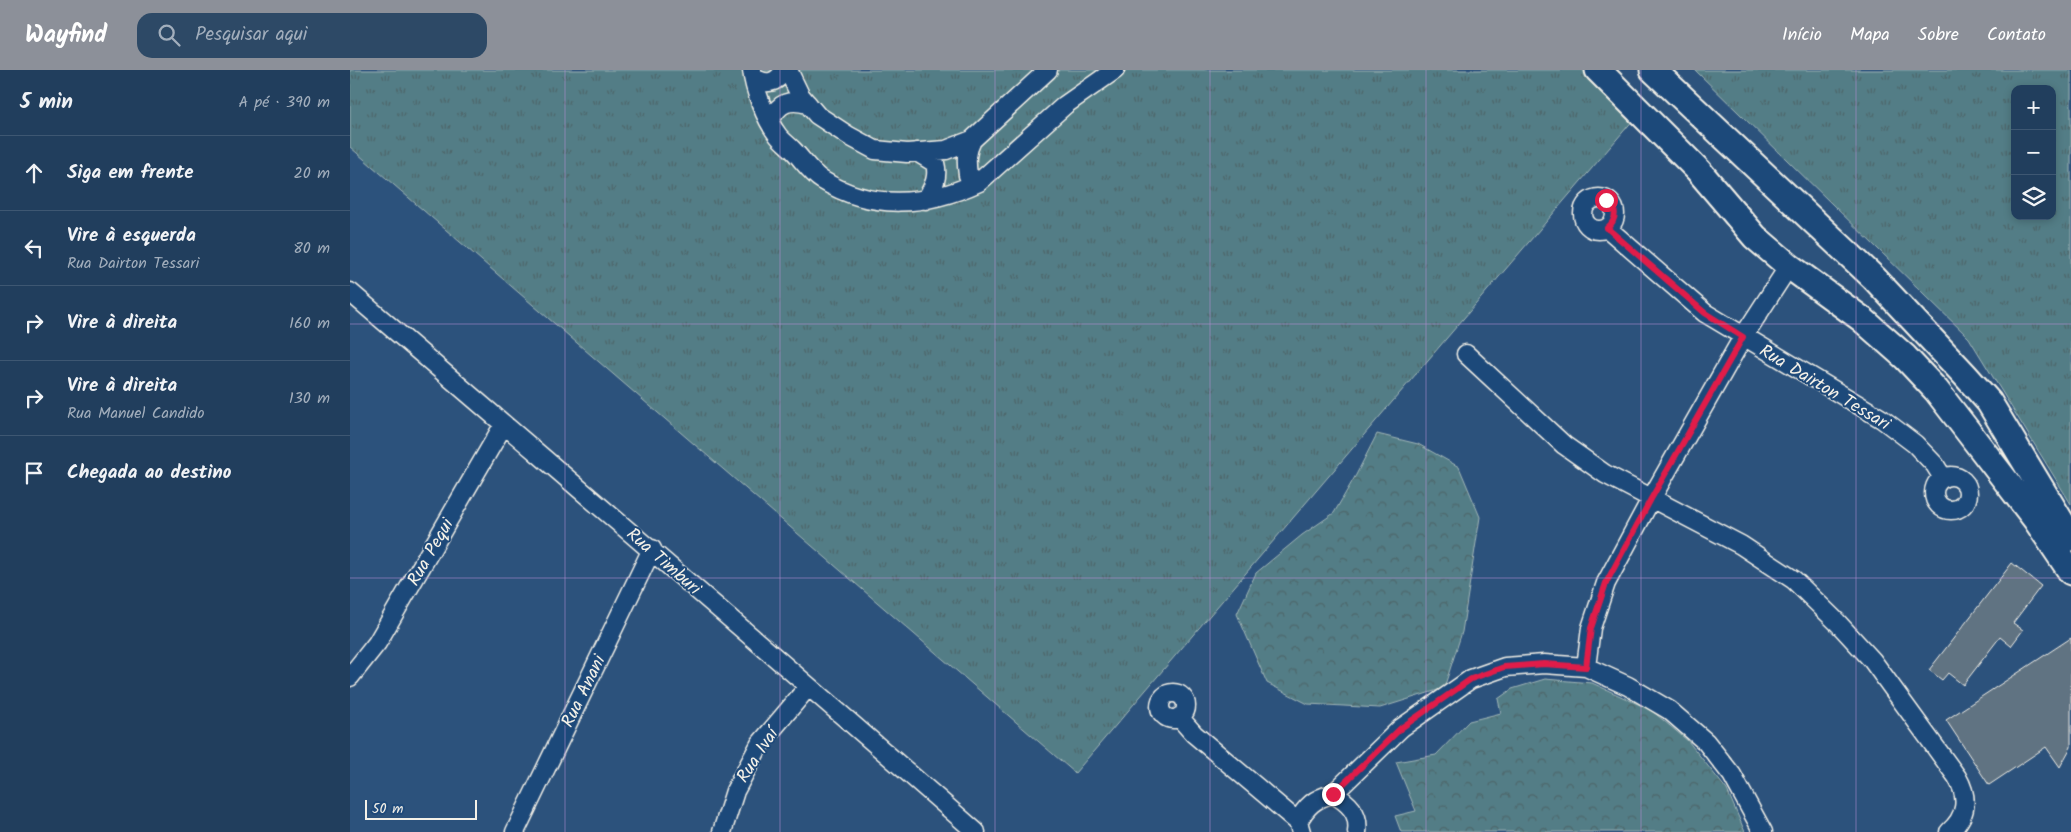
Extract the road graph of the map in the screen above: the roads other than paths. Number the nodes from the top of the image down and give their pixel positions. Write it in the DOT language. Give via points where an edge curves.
graph roads {
  1 [pos="786,70"];
  2 [pos="1048,70"];
  3 [pos="1115,70"];
  4 [pos="1598,70"];
  5 [pos="1653,70"];
  6 [pos="752,73"];
  7 [pos="808,104"];
  8 [pos="770,120"];
  9 [pos="972,140"];
  10 [pos="917,152"];
  11 [pos="979,182"];
  12 [pos="926,200"];
  13 [pos="1607,228"];
  14 [pos="1789,266"];
  15 [pos="351,294"];
  16 [pos="1743,337"];
  17 [pos="1466,354"];
  18 [pos="1905,357"];
  19 [pos="1989,402"];
  20 [pos="504,424"];
  21 [pos="1943,478"];
  22 [pos="1651,499"];
  23 [pos="2071,538"];
  24 [pos="652,549"];
  25 [pos="2071,572"];
  26 [pos="1586,667"];
  27 [pos="350,677"];
  28 [pos="808,688"];
  29 [pos="1180,717"];
  30 [pos="1333,794"];
  31 [pos="1300,827"];
  32 [pos="971,830"];
  33 [pos="515,832"];
  34 [pos="722,832"];
  35 [pos="1357,832"];
  36 [pos="1763,832"];
  37 [pos="1949,832"];
  1 -- 6 [label="street" via="770,83 760,83"];
  1 -- 7 [label="street"];
  2 -- 9 [label="street"];
  3 -- 11 [label="street" via="1065,105"];
  4 -- 14 [label="main road" via="1698,170 1755,236"];
  5 -- 19 [label="main road" via="1874,278"];
  6 -- 8 [label="street" via="760,102"];
  7 -- 8 [label="street" via="789,102 780,106"];
  7 -- 10 [label="street" via="817,115 875,150"];
  8 -- 12 [label="street" via="776,133 821,179 858,197 892,202"];
  9 -- 10 [label="street" via="946,150"];
  9 -- 11 [label="street" via="966,162 968,174"];
  10 -- 12 [label="street" via="935,163 937,172 936,182"];
  11 -- 12 [label="street"];
  13 -- 16 [label="street, Rua Dairton Tessari" via="1705,313"];
  14 -- 16 [label="street"];
  14 -- 18 [label="main road" via="1863,320"];
  15 -- 20 [label="street, Rua Timburi"];
  16 -- 21 [label="street, Rua Dairton Tessari" via="1882,419 1915,444"];
  16 -- 22 [label="street"];
  17 -- 22 [label="street" via="1564,444 1605,474"];
  18 -- 19 [label="main road" via="1925,369 1966,404 1975,406"];
  18 -- 25 [label="main road" via="1970,434"];
  19 -- 23 [label="main road"];
  20 -- 24 [label="street, Rua Timburi"];
  20 -- 27 [label="street, Rua Pequi" via="377,642"];
  22 -- 26 [label="street" via="1606,583 1591,628"];
  22 -- 37 [label="street" via="1742,544 1794,580 1838,622 1872,660 1964,789 1964,811"];
  24 -- 28 [label="street, Rua Timburi"];
  24 -- 33 [label="street, Rua Anani"];
  26 -- 30 [label="street" via="1544,664 1504,667 1471,679 1401,728"];
  26 -- 36 [label="street" via="1628,686 1668,710 1706,742 1732,774"];
  28 -- 32 [label="street, Rua Timburi"];
  28 -- 34 [label="street, Rua Ivaí" via="760,744 735,791"];
  29 -- 31 [label="street" via="1194,734"];
  30 -- 31 [label="street" via="1311,803 1303,812"];
  30 -- 35 [label="street" via="1345,800 1354,812"];
}
